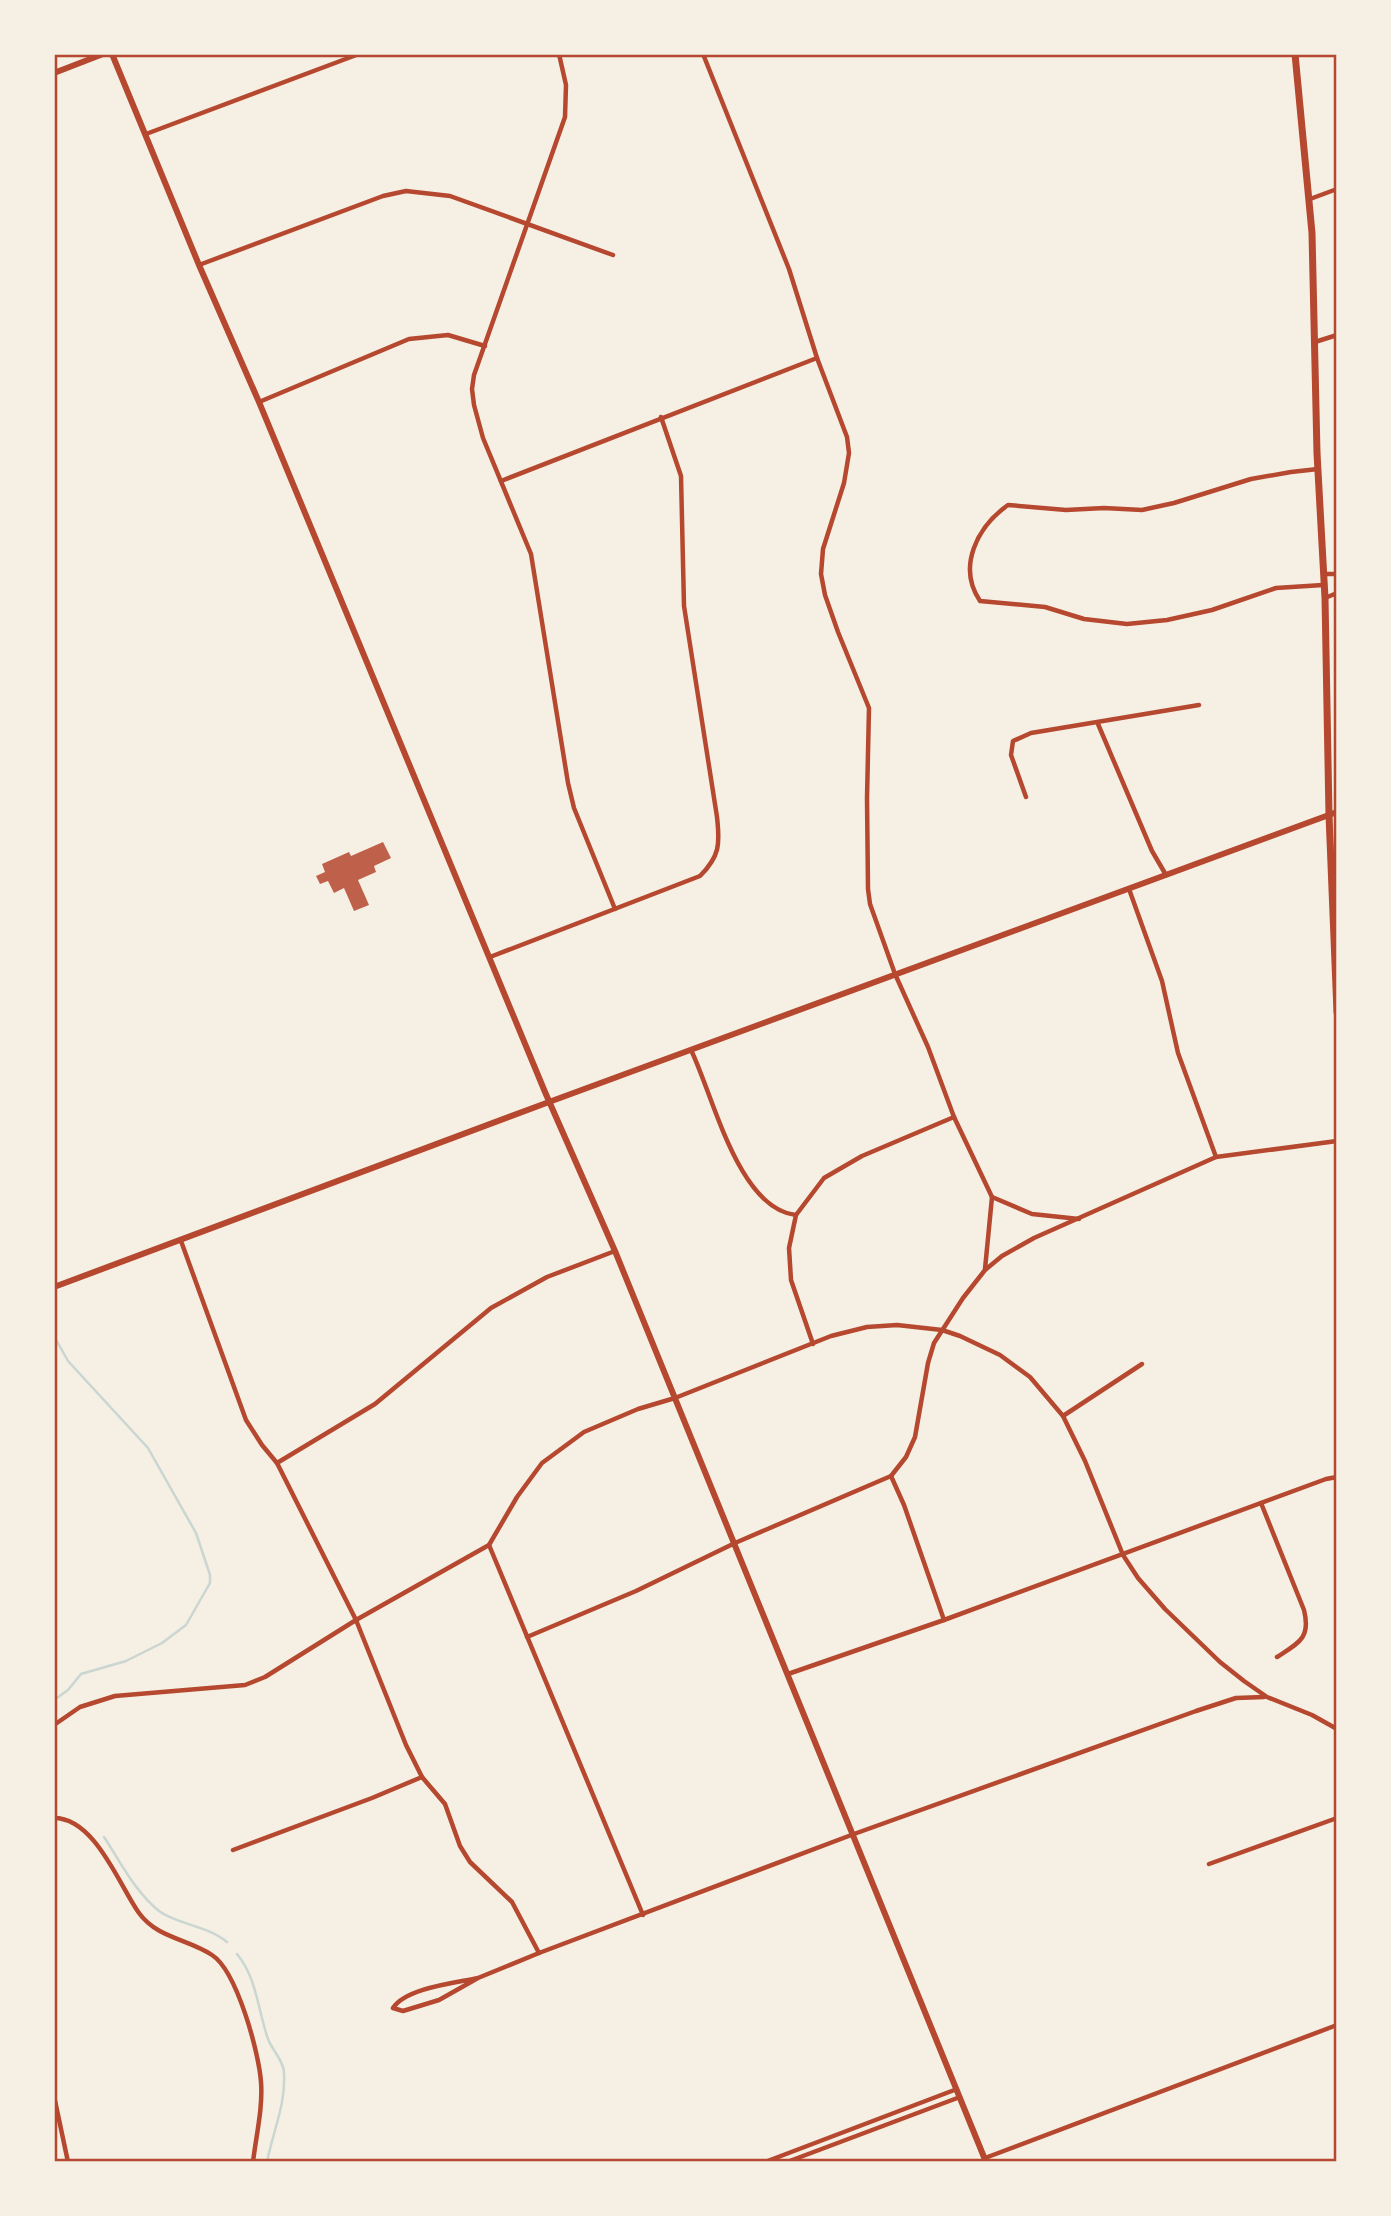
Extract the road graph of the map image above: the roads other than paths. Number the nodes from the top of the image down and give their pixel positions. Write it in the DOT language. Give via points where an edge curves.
graph roads {
  1 [pos="103,54"];
  2 [pos="112,54"];
  3 [pos="359,54"];
  4 [pos="559,54"];
  5 [pos="703,54"];
  6 [pos="1295,54"];
  7 [pos="54,73"];
  8 [pos="146,134"];
  9 [pos="1337,189"];
  10 [pos="1310,199"];
  11 [pos="528,224"];
  12 [pos="613,255"];
  13 [pos="199,265"];
  14 [pos="1337,335"];
  15 [pos="1315,342"];
  16 [pos="485,346"];
  17 [pos="817,358"];
  18 [pos="259,402"];
  19 [pos="660,418"];
  20 [pos="1318,469"];
  21 [pos="501,481"];
  22 [pos="1323,574"];
  23 [pos="1337,574"];
  24 [pos="1323,586"];
  25 [pos="1337,593"];
  26 [pos="1325,598"];
  27 [pos="1199,705"];
  28 [pos="1098,724"];
  29 [pos="1026,797"];
  30 [pos="1333,813"];
  31 [pos="1166,875"];
  32 [pos="1128,888"];
  33 [pos="615,909"];
  34 [pos="490,957"];
  35 [pos="895,974"];
  36 [pos="1337,1012"];
  37 [pos="691,1050"];
  38 [pos="549,1102"];
  39 [pos="954,1117"];
  40 [pos="1337,1140"];
  41 [pos="1216,1157"];
  42 [pos="992,1197"];
  43 [pos="796,1215"];
  44 [pos="1079,1219"];
  45 [pos="181,1241"];
  46 [pos="615,1251"];
  47 [pos="985,1270"];
  48 [pos="54,1287"];
  49 [pos="942,1330"];
  50 [pos="813,1344"];
  51 [pos="1142,1364"];
  52 [pos="675,1398"];
  53 [pos="1063,1416"];
  54 [pos="277,1463"];
  55 [pos="891,1476"];
  56 [pos="1337,1477"];
  57 [pos="1261,1503"];
  58 [pos="735,1543"];
  59 [pos="489,1545"];
  60 [pos="1123,1555"];
  61 [pos="356,1620"];
  62 [pos="944,1620"];
  63 [pos="527,1637"];
  64 [pos="1277,1657"];
  65 [pos="788,1674"];
  66 [pos="1267,1697"];
  67 [pos="54,1725"];
  68 [pos="1337,1729"];
  69 [pos="422,1777"];
  70 [pos="54,1818"];
  71 [pos="1337,1818"];
  72 [pos="854,1834"];
  73 [pos="233,1850"];
  74 [pos="1209,1864"];
  75 [pos="643,1915"];
  76 [pos="539,1953"];
  77 [pos="478,1978"];
  78 [pos="1337,2025"];
  79 [pos="960,2093"];
  80 [pos="54,2096"];
  81 [pos="986,2160"];
  82 [pos="68,2162"];
  83 [pos="253,2162"];
  84 [pos="765,2162"];
  85 [pos="787,2162"];
  1 -- 7 [label="main road"];
  2 -- 8 [label="main road"];
  3 -- 8 [label="street"];
  4 -- 11 [label="street" via="566,85 565,117"];
  5 -- 17 [label="street" via="789,269"];
  6 -- 10 [label="main road"];
  8 -- 13 [label="main road"];
  9 -- 10 [label="street"];
  10 -- 15 [label="main road"];
  11 -- 12 [label="street"];
  11 -- 13 [label="street" via="450,196 406,191"];
  11 -- 16 [label="street"];
  13 -- 18 [label="main road"];
  14 -- 15 [label="street"];
  15 -- 20 [label="main road"];
  16 -- 18 [label="street" via="448,335 409,339"];
  16 -- 21 [label="street" via="472,389 483,438"];
  17 -- 19 [label="street"];
  17 -- 35 [label="street" via="849,453 822,549 821,574 838,632 869,708 868,889"];
  18 -- 34 [label="main road"];
  19 -- 21 [label="street"];
  19 -- 33 [label="street" via="681,476 684,606 717,817 718,852 700,876"];
  20 -- 22 [label="main road"];
  20 -- 24 [label="street" via="1251,479 1142,510 1008,505 979,537 968,564 972,589 980,601 1045,607 1084,619 1127,624 1212,610 1276,589"];
  21 -- 33 [label="street" via="531,554 574,808"];
  22 -- 23 [label="street"];
  22 -- 24 [label="main road"];
  24 -- 26 [label="main road"];
  25 -- 26 [label="street"];
  26 -- 30 [label="main road"];
  27 -- 28 [label="street"];
  28 -- 29 [label="street" via="1031,733 1013,741 1011,755"];
  28 -- 31 [label="street"];
  30 -- 31 [label="main road"];
  30 -- 36 [label="main road"];
  31 -- 32 [label="main road"];
  32 -- 35 [label="main road"];
  32 -- 41 [label="street" via="1162,981 1178,1053"];
  33 -- 34 [label="street"];
  34 -- 38 [label="main road"];
  35 -- 37 [label="main road"];
  35 -- 39 [label="street"];
  37 -- 38 [label="main road"];
  37 -- 43 [label="street" via="743,1173 780,1212"];
  38 -- 45 [label="main road"];
  38 -- 46 [label="main road"];
  39 -- 42 [label="street"];
  39 -- 43 [label="street" via="862,1156 824,1178"];
  40 -- 41 [label="street"];
  41 -- 44 [label="street"];
  42 -- 44 [label="street" via="1032,1214"];
  42 -- 47 [label="street"];
  43 -- 50 [label="street" via="789,1248 790,1280"];
  44 -- 47 [label="street" via="1002,1255"];
  45 -- 48 [label="main road"];
  45 -- 54 [label="street" via="246,1420"];
  46 -- 52 [label="main road"];
  46 -- 54 [label="street" via="547,1277 491,1308 375,1404"];
  47 -- 49 [label="street"];
  49 -- 50 [label="street" via="905,1325 867,1327"];
  49 -- 53 [label="street" via="983,1345 1014,1364 1036,1382"];
  49 -- 55 [label="street" via="928,1363 915,1437"];
  50 -- 52 [label="street"];
  51 -- 53 [label="street"];
  52 -- 58 [label="main road"];
  52 -- 59 [label="street" via="584,1432 560,1448 542,1463 517,1497"];
  53 -- 60 [label="street"];
  54 -- 61 [label="street"];
  55 -- 58 [label="street"];
  55 -- 62 [label="street"];
  56 -- 57 [label="street"];
  57 -- 60 [label="street"];
  57 -- 64 [label="street" via="1307,1624 1300,1641"];
  58 -- 63 [label="street"];
  58 -- 65 [label="main road"];
  59 -- 61 [label="street"];
  59 -- 63 [label="street"];
  60 -- 62 [label="street"];
  60 -- 66 [label="street" via="1165,1609 1220,1662"];
  61 -- 67 [label="street" via="245,1685 114,1696 80,1707"];
  61 -- 69 [label="street"];
  62 -- 65 [label="street"];
  63 -- 75 [label="street"];
  65 -- 72 [label="main road"];
  66 -- 68 [label="street"];
  66 -- 72 [label="street" via="1227,1700"];
  69 -- 73 [label="street"];
  69 -- 76 [label="street" via="445,1804 470,1862 512,1902"];
  70 -- 83 [label="street" via="83,1828 151,1927 215,1956 230,1979 256,2047 261,2083"];
  71 -- 74 [label="street"];
  72 -- 75 [label="street"];
  72 -- 79 [label="main road"];
  75 -- 76 [label="street"];
  76 -- 77 [label="street"];
  77 -- 77 [label="street" via="439,2000 403,2011 393,2008 411,1995"];
  78 -- 81 [label="street"];
  79 -- 81 [label="main road"];
  79 -- 84 [label="street"];
  79 -- 85 [label="street"];
  80 -- 82 [label="street"];
}
